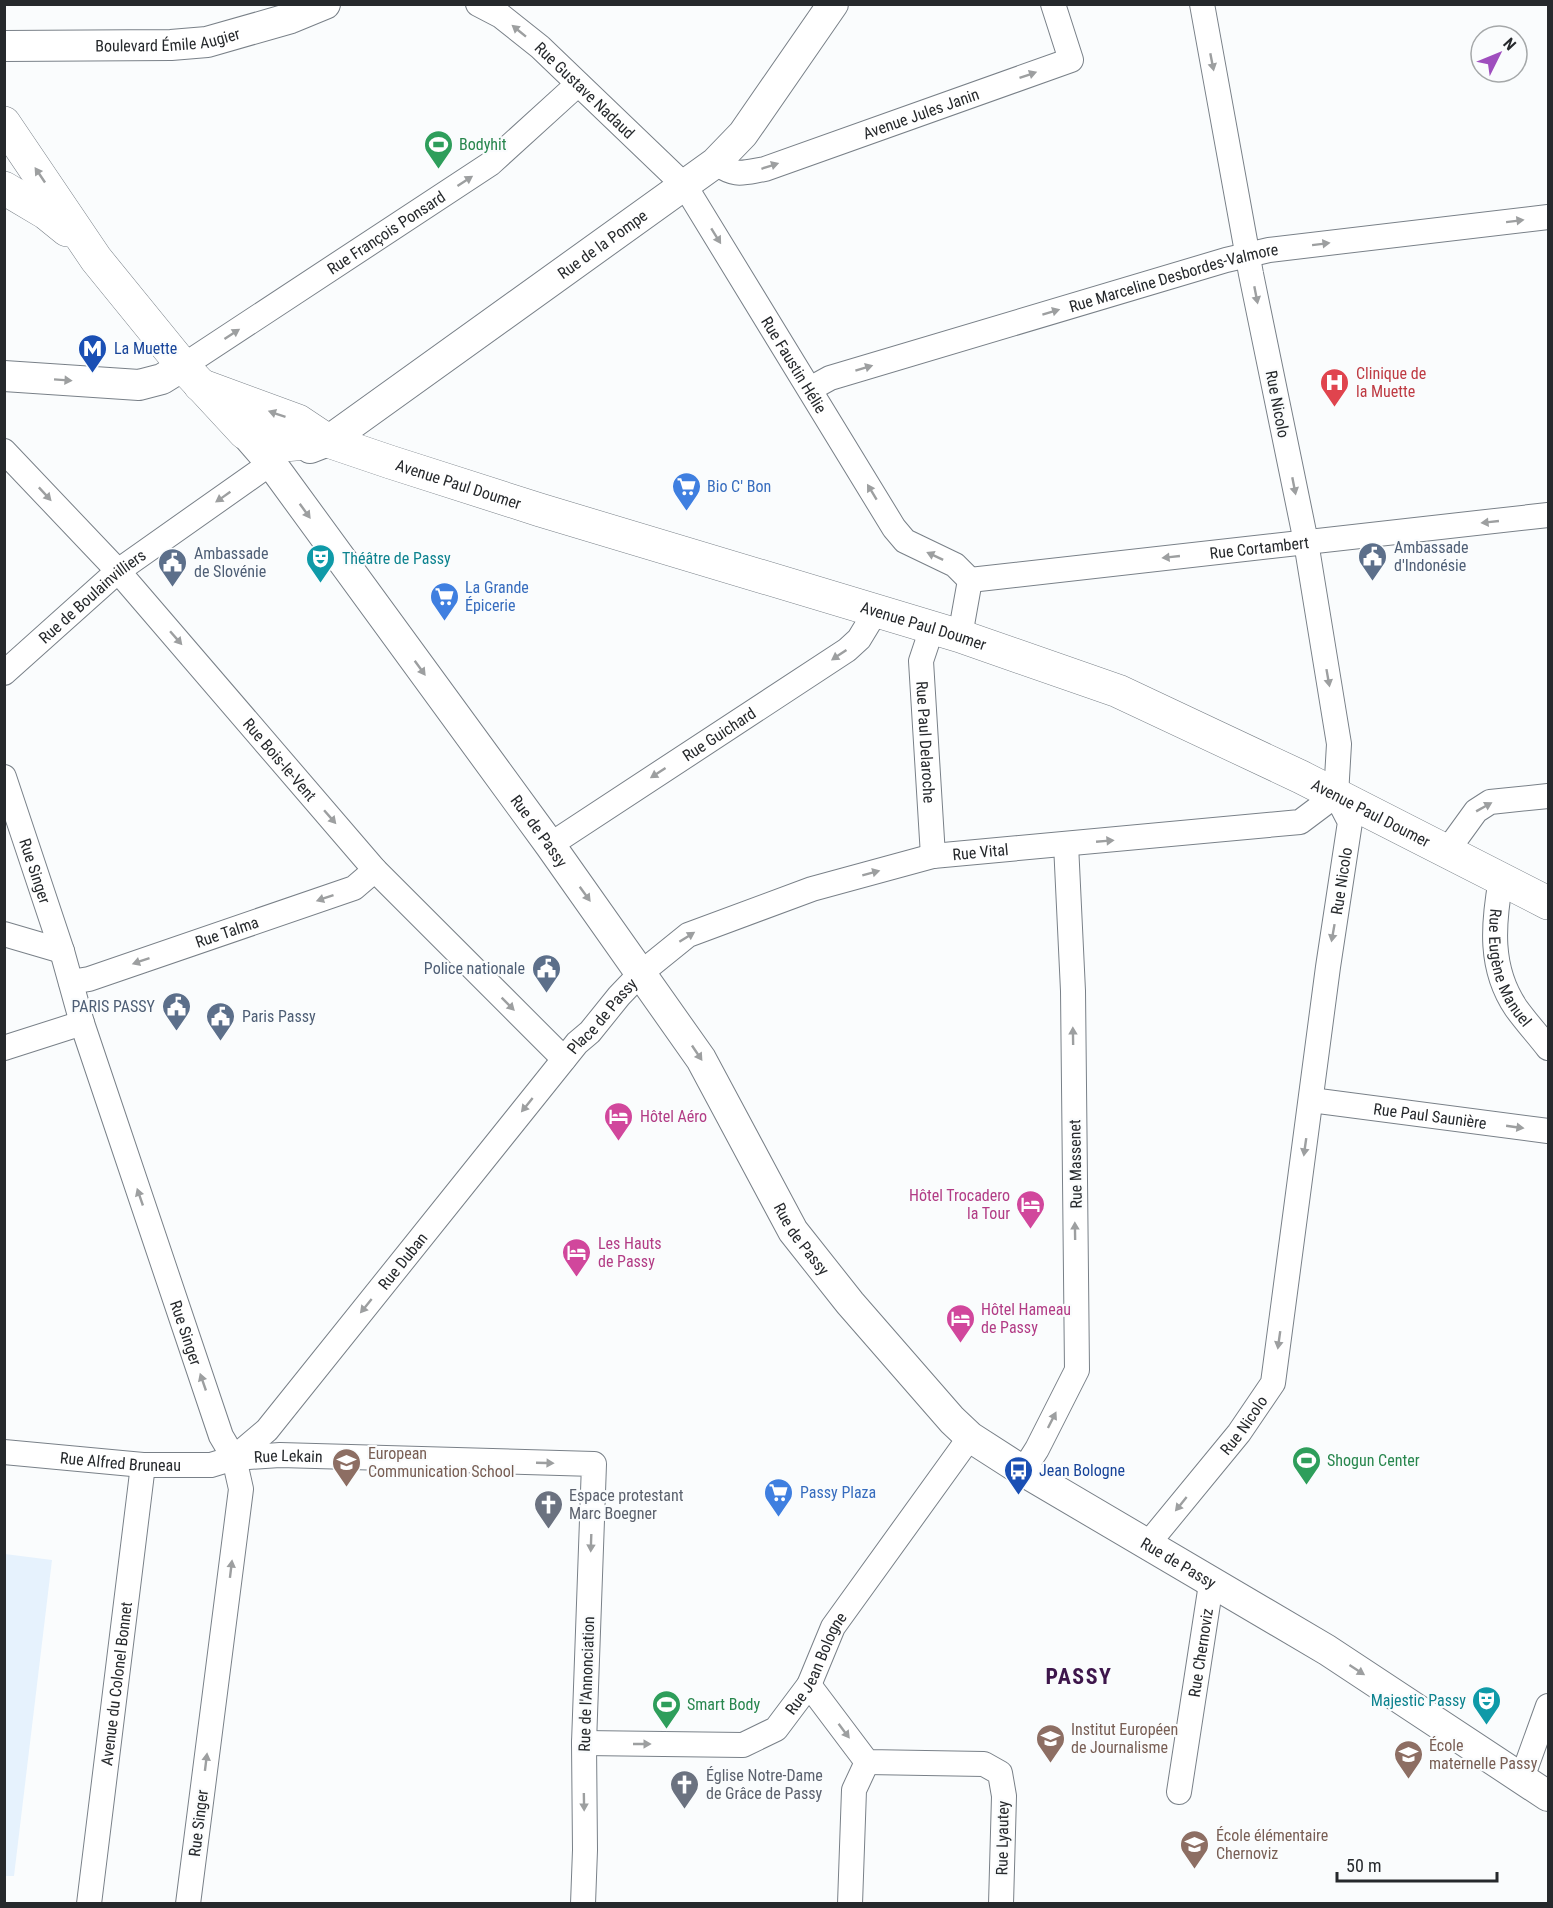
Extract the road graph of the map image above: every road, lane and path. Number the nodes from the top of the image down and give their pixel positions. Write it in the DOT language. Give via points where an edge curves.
graph roads {
  1 [pos="325,4"];
  2 [pos="478,4"];
  3 [pos="833,4"];
  4 [pos="1053,4"];
  5 [pos="1202,4"];
  6 [pos="4,46"];
  7 [pos="578,84"];
  8 [pos="4,123"];
  9 [pos="716,163"];
  10 [pos="684,186"];
  11 [pos="4,188"];
  12 [pos="1548,217"];
  13 [pos="1248,254"];
  14 [pos="96,259"];
  15 [pos="4,376"];
  16 [pos="191,376"];
  17 [pos="810,389"];
  18 [pos="245,433"];
  19 [pos="328,441"];
  20 [pos="4,451"];
  21 [pos="271,463"];
  22 [pos="1548,515"];
  23 [pos="1306,542"];
  24 [pos="118,571"];
  25 [pos="970,580"];
  26 [pos="876,611"];
  27 [pos="946,632"];
  28 [pos="4,673"];
  29 [pos="4,777"];
  30 [pos="1336,795"];
  31 [pos="1548,796"];
  32 [pos="1066,844"];
  33 [pos="550,845"];
  34 [pos="1447,851"];
  35 [pos="933,856"];
  36 [pos="375,870"];
  37 [pos="1501,879"];
  38 [pos="1548,903"];
  39 [pos="4,934"];
  40 [pos="62,951"];
  41 [pos="641,973"];
  42 [pos="71,982"];
  43 [pos="82,1023"];
  44 [pos="4,1048"];
  45 [pos="1548,1048"];
  46 [pos="564,1059"];
  47 [pos="1311,1100"];
  48 [pos="1548,1131"];
  49 [pos="970,1437"];
  50 [pos="4,1452"];
  51 [pos="234,1458"];
  52 [pos="594,1464"];
  53 [pos="144,1465"];
  54 [pos="1023,1471"];
  55 [pos="1147,1545"];
  56 [pos="1211,1584"];
  57 [pos="809,1684"];
  58 [pos="1548,1706"];
  59 [pos="584,1743"];
  60 [pos="867,1762"];
  61 [pos="1522,1778"];
  62 [pos="1179,1792"];
  63 [pos="1548,1796"];
  64 [pos="89,1904"];
  65 [pos="188,1904"];
  66 [pos="583,1904"];
  67 [pos="850,1904"];
  68 [pos="1001,1904"];
  1 -- 6 [label="street, Boulevard Émile Augier" via="207,42"];
  7 -- 2 [label="street, Rue Gustave Nadaud, one-way" via="540,47"];
  3 -- 9 [label="street, Rue de la Pompe" via="743,134"];
  9 -- 4 [label="street, Avenue Jules Janin, one-way" via="737,174 765,169 1071,60"];
  5 -- 13 [label="street, Rue Nicolo, one-way"];
  7 -- 10 [label="street, Rue Gustave Nadaud"];
  16 -- 7 [label="street, Rue François Ponsard, one-way" via="490,164"];
  14 -- 8 [label="main road, one-way"];
  9 -- 10 [label="street, Rue de la Pompe"];
  10 -- 17 [label="street, Rue Faustin Hélie, one-way"];
  10 -- 19 [label="street, Rue de la Pompe"];
  11 -- 14 [label="main road" via="46,213"];
  13 -- 12 [label="street, Rue Marceline Desbordes-Valmore, one-way"];
  17 -- 13 [label="street, Rue Marceline Desbordes-Valmore, one-way" via="830,378"];
  13 -- 23 [label="street, Rue Nicolo, one-way"];
  14 -- 16 [label="main road"];
  15 -- 16 [label="street, one-way" via="139,385"];
  16 -- 18 [label="main road"];
  19 -- 16 [label="main road, one-way" via="298,421"];
  25 -- 17 [label="street, Rue Faustin Hélie, one-way" via="955,565 905,541 894,528"];
  18 -- 19 [label="main road" via="284,445"];
  18 -- 21 [label="street, Rue de Passy"];
  19 -- 21 [label="street"];
  19 -- 26 [label="main road, Avenue Paul Doumer" via="540,510"];
  20 -- 24 [label="street, Rue Bois-le-Vent, one-way"];
  21 -- 24 [label="street, Rue de Boulainvilliers, one-way"];
  21 -- 33 [label="street, Rue de Passy, one-way"];
  22 -- 23 [label="street, Rue Cortambert, one-way"];
  23 -- 25 [label="street, Rue Cortambert, one-way"];
  23 -- 30 [label="street, Rue Nicolo, one-way" via="1340,744"];
  24 -- 28 [label="street, Rue de Boulainvilliers"];
  24 -- 36 [label="street, Rue Bois-le-Vent, one-way"];
  25 -- 27 [label="street, Rue Paul Delaroche"];
  26 -- 27 [label="main road, Avenue Paul Doumer"];
  26 -- 33 [label="street, Rue Guichard, one-way" via="847,650"];
  27 -- 30 [label="main road, Avenue Paul Doumer" via="1118,691"];
  27 -- 35 [label="street, Rue Paul Delaroche" via="921,661"];
  29 -- 40 [label="street, Rue Singer"];
  32 -- 30 [label="street, Rue Vital, one-way" via="1300,822"];
  30 -- 34 [label="main road, Avenue Paul Doumer"];
  30 -- 47 [label="street, Rue Nicolo, one-way" via="1350,822"];
  34 -- 31 [label="street, one-way" via="1476,812 1490,802"];
  32 -- 35 [label="street, Rue Vital"];
  54 -- 32 [label="street, Rue Massenet, one-way" via="1077,1370 1073,991"];
  33 -- 41 [label="street, Rue de Passy, one-way"];
  34 -- 37 [label="main road, Avenue Paul Doumer"];
  41 -- 35 [label="street, Rue Vital, one-way" via="688,935 812,889"];
  36 -- 42 [label="street, Rue Talma, one-way" via="354,888"];
  36 -- 46 [label="street, Rue Bois-le-Vent, one-way"];
  37 -- 38 [label="main road, Avenue Paul Doumer"];
  37 -- 45 [label="street, Rue Eugène Manuel" via="1495,954 1516,1008"];
  39 -- 40 [label="street"];
  40 -- 42 [label="street, Rue Singer"];
  41 -- 46 [label="street, Place de Passy"];
  41 -- 49 [label="street, Rue de Passy, one-way" via="701,1059 793,1231 850,1304"];
  42 -- 43 [label="street, Rue Singer"];
  43 -- 44 [label="street"];
  51 -- 43 [label="street, Rue Singer, one-way" via="221,1436"];
  46 -- 51 [label="street, Rue Duban, one-way" via="267,1430"];
  47 -- 48 [label="street, Rue Paul Saunière, one-way"];
  47 -- 55 [label="street, Rue Nicolo, one-way" via="1273,1383 1239,1433"];
  49 -- 54 [label="street, Rue de Passy"];
  49 -- 57 [label="street, Rue Jean Bologne" via="833,1627"];
  50 -- 53 [label="street, Rue Alfred Bruneau"];
  51 -- 52 [label="street, Rue Lekain, one-way" via="280,1455"];
  51 -- 53 [label="street, Rue Alfred Bruneau" via="211,1465"];
  65 -- 51 [label="street, Rue Singer, one-way" via="241,1490"];
  52 -- 59 [label="street, Rue de l'Annonciation, one-way"];
  53 -- 64 [label="street, Avenue du Colonel Bonnet"];
  54 -- 55 [label="street, Rue de Passy"];
  55 -- 56 [label="street, Rue de Passy"];
  56 -- 61 [label="street, Rue de Passy, one-way" via="1327,1650"];
  56 -- 62 [label="street, Rue Chernoviz"];
  59 -- 57 [label="street, Rue Jean Bologne, one-way" via="743,1745 776,1729"];
  57 -- 60 [label="street, one-way"];
  58 -- 61 [label="street"];
  59 -- 66 [label="street, Rue de l'Annonciation, one-way"];
  60 -- 67 [label="street" via="854,1790"];
  60 -- 68 [label="street, Rue Lyautey" via="984,1764 1000,1773 1004,1796"];
  61 -- 63 [label="street, Rue de Passy"];
}
